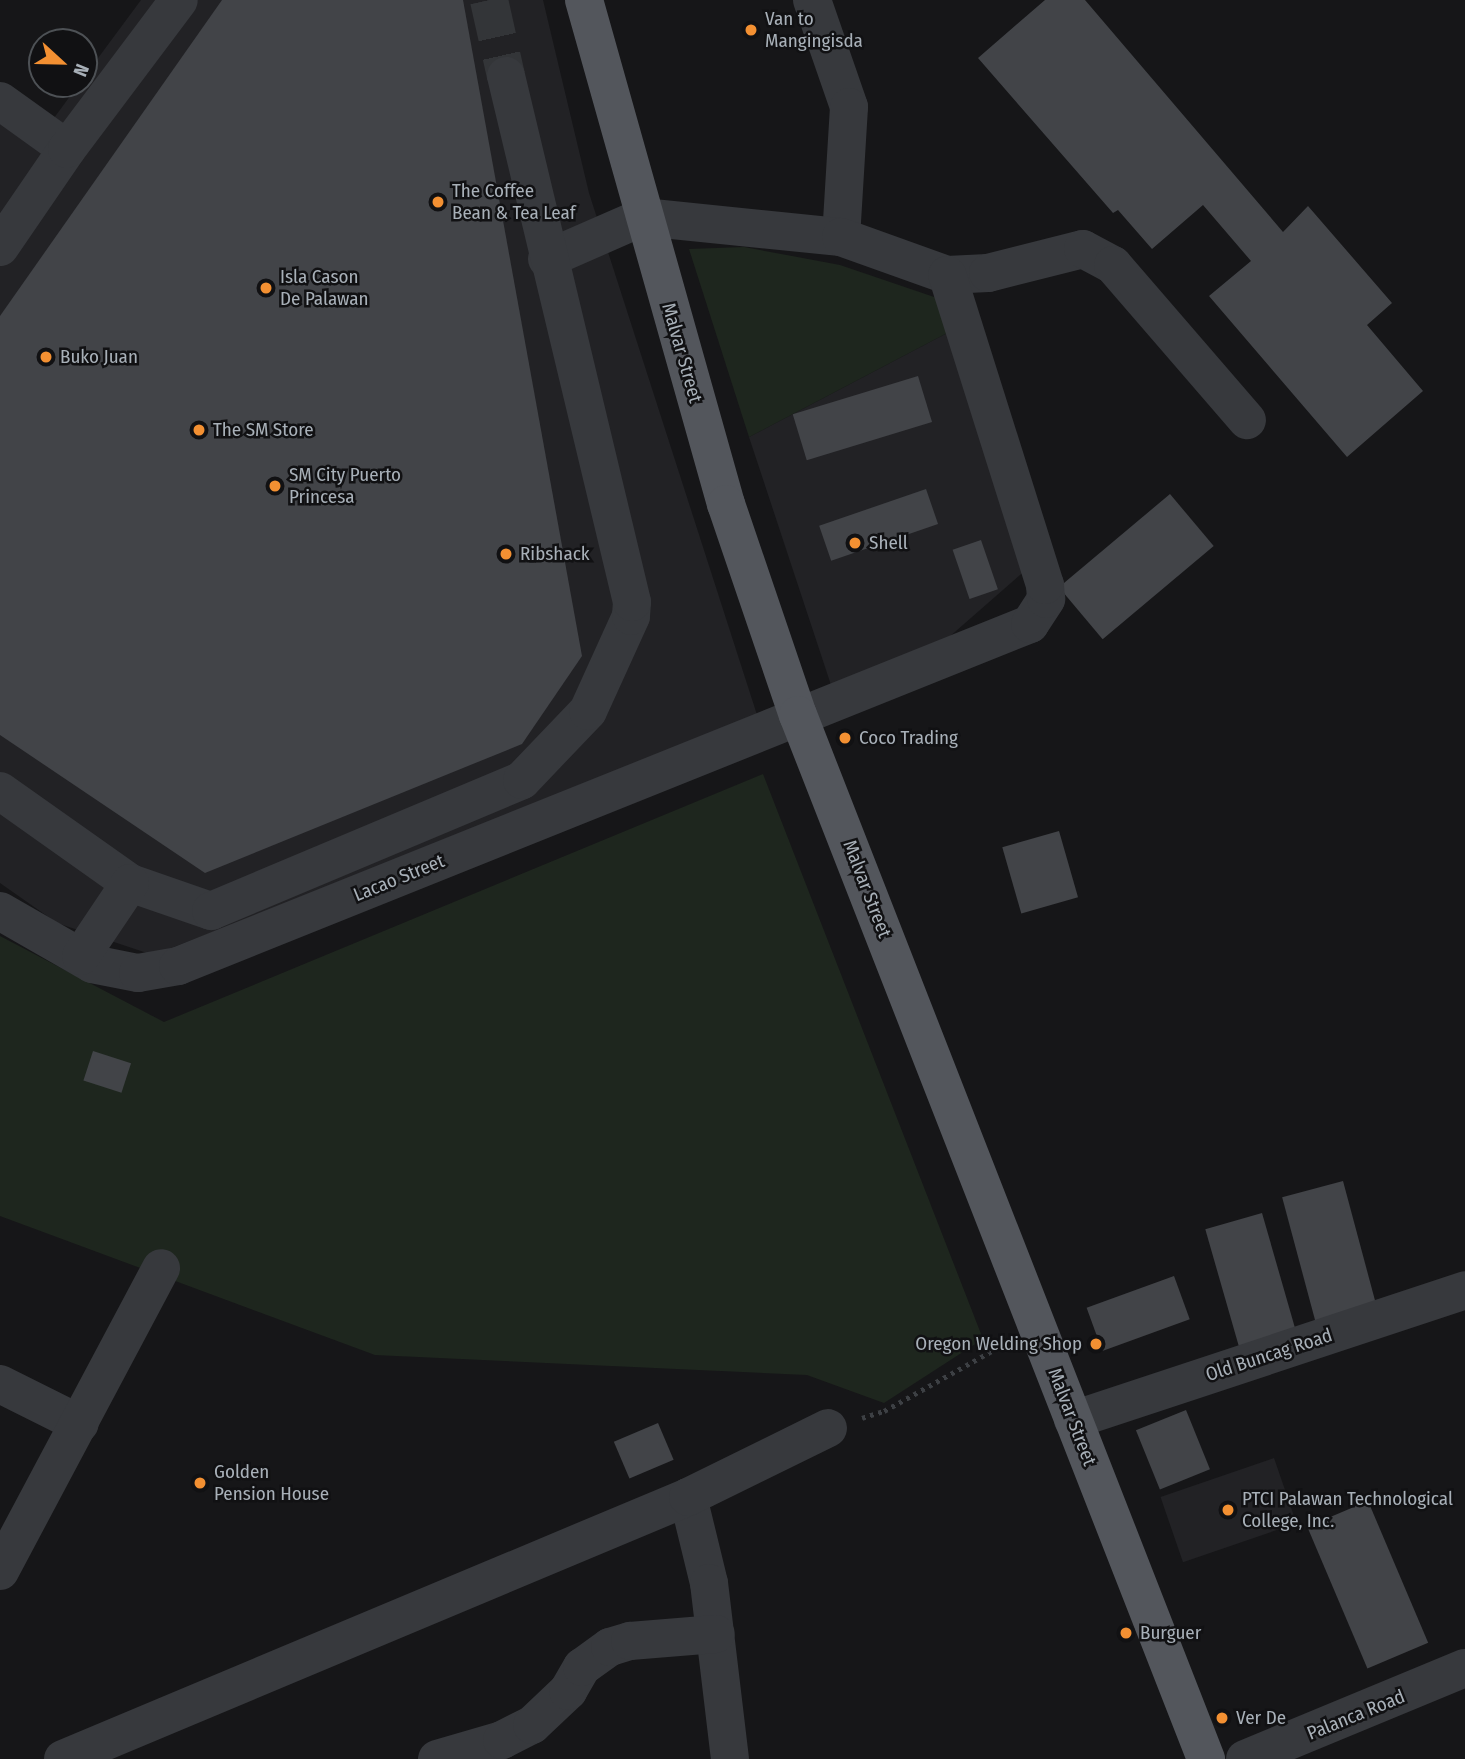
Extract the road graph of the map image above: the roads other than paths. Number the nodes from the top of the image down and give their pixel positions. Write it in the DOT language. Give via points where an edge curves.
graph roads {
  1 [pos="179,0"];
  2 [pos="584,0"];
  3 [pos="812,0"];
  4 [pos="506,76"];
  5 [pos="0,101"];
  6 [pos="67,149"];
  7 [pos="643,217"];
  8 [pos="841,237"];
  9 [pos="0,247"];
  10 [pos="547,258"];
  11 [pos="947,275"];
  12 [pos="1247,420"];
  13 [pos="798,715"];
  14 [pos="0,792"];
  15 [pos="130,883"];
  16 [pos="0,912"];
  17 [pos="81,956"];
  18 [pos="161,1268"];
  19 [pos="1465,1290"];
  20 [pos="0,1384"];
  21 [pos="1073,1420"];
  22 [pos="80,1424"];
  23 [pos="828,1428"];
  24 [pos="688,1497"];
  25 [pos="0,1571"];
  26 [pos="716,1634"];
  27 [pos="1465,1668"];
  28 [pos="63,1759"];
  29 [pos="437,1759"];
  30 [pos="730,1759"];
  31 [pos="1206,1759"];
  32 [pos="1245,1759"];
  1 -- 6 [label="street"];
  2 -- 7 [label="main road, Malvar Street"];
  3 -- 8 [label="street" via="849,107"];
  4 -- 10 [label="street"];
  5 -- 6 [label="street"];
  6 -- 9 [label="street"];
  7 -- 8 [label="street"];
  7 -- 10 [label="street"];
  7 -- 13 [label="main road, Malvar Street" via="726,504"];
  8 -- 11 [label="street"];
  10 -- 15 [label="street" via="632,602 631,616 587,711 523,780 211,911"];
  11 -- 12 [label="street" via="988,273 1064,252 1083,250 1100,255"];
  11 -- 13 [label="street, Lacao Street" via="1046,599 1031,624"];
  13 -- 17 [label="street, Lacao Street" via="211,955 138,973 92,964"];
  13 -- 21 [label="main road, Malvar Street"];
  14 -- 15 [label="street"];
  15 -- 17 [label="street"];
  16 -- 17 [label="street, Lacao Street"];
  18 -- 22 [label="street"];
  19 -- 21 [label="street, Old Buncag Road"];
  20 -- 22 [label="street"];
  21 -- 31 [label="main road, Malvar Street"];
  22 -- 25 [label="street"];
  23 -- 24 [label="street"];
  24 -- 26 [label="street"];
  24 -- 28 [label="street"];
  26 -- 29 [label="street" via="630,1641 610,1647 582,1667 568,1691 532,1725 502,1740"];
  26 -- 30 [label="street"];
  27 -- 32 [label="street, Palanca Road"];
}
